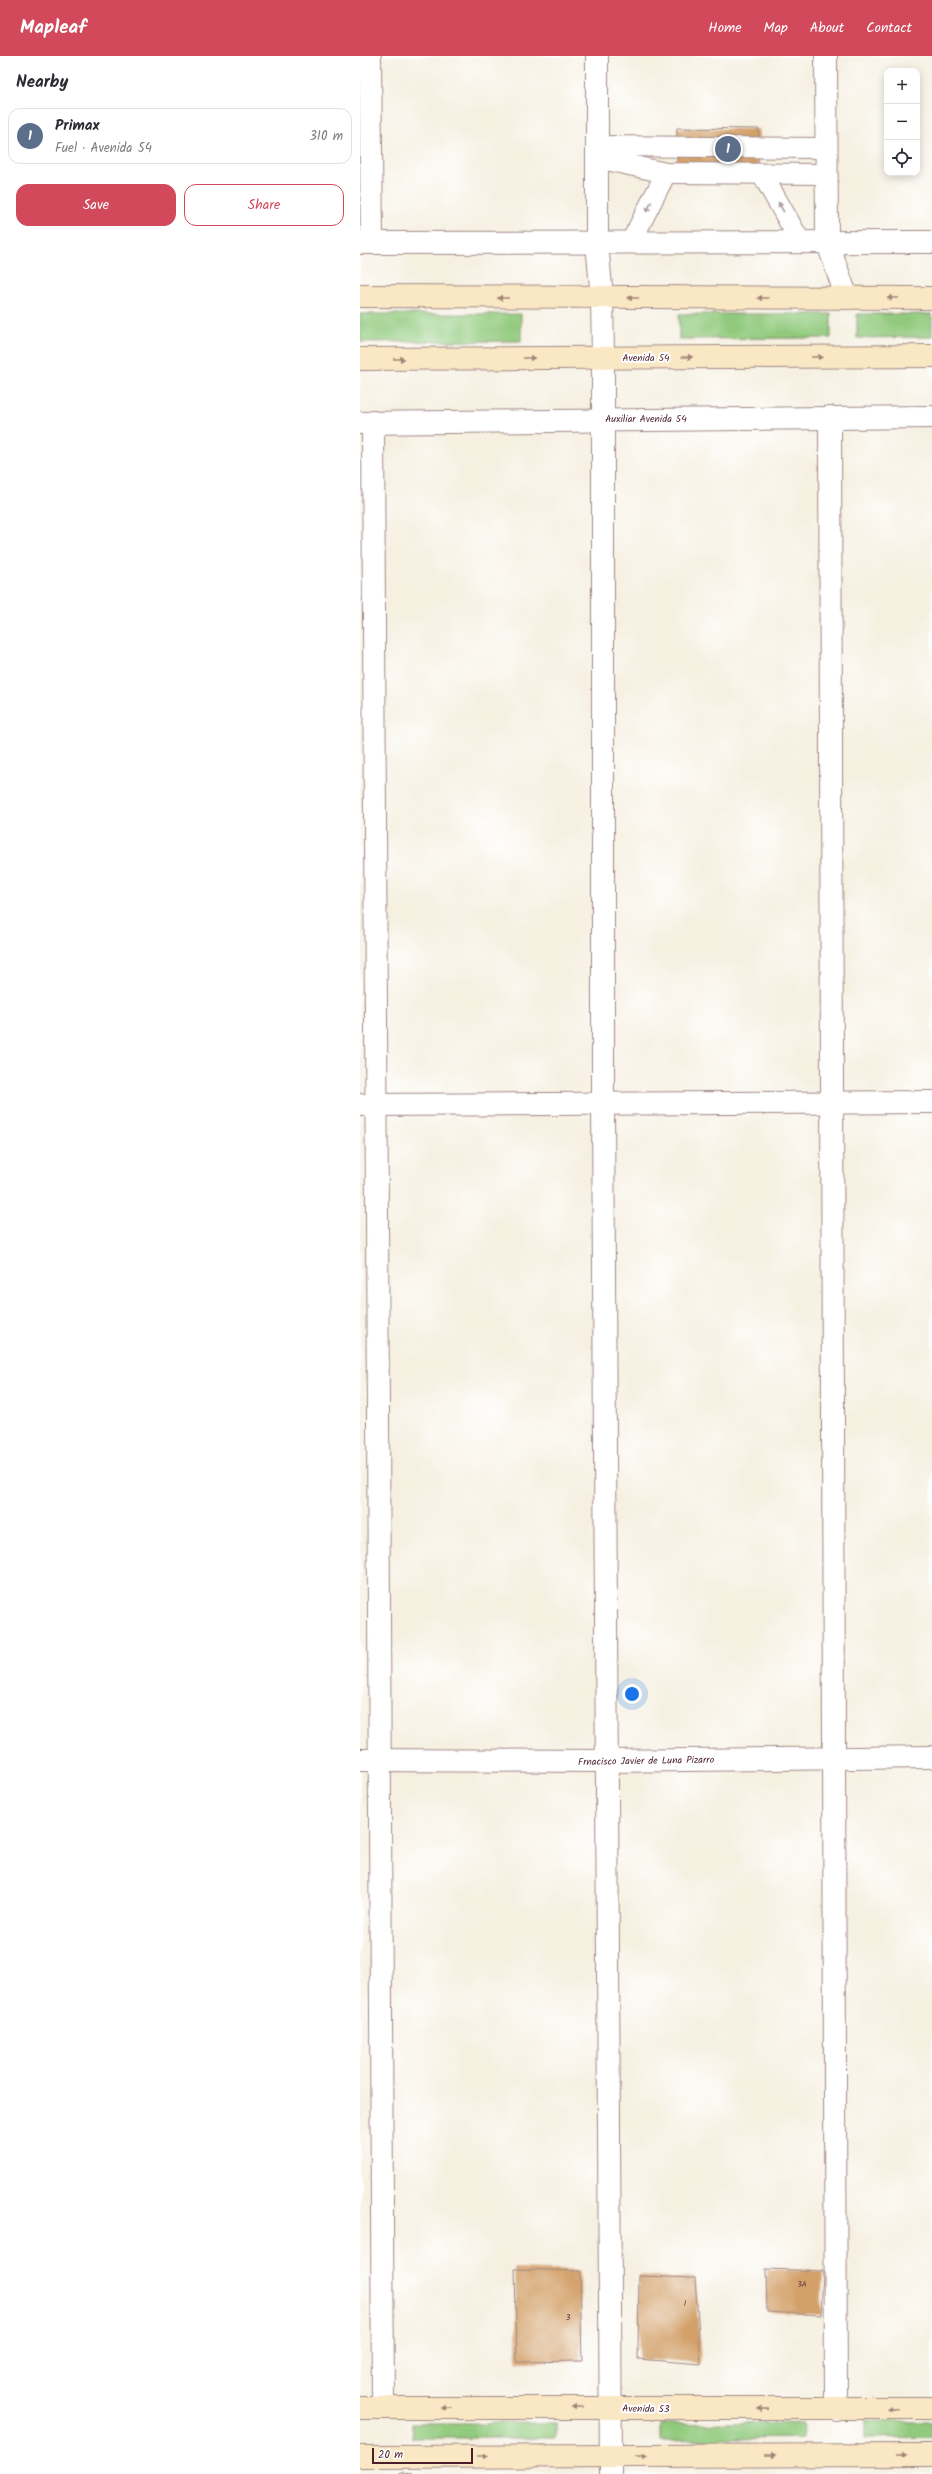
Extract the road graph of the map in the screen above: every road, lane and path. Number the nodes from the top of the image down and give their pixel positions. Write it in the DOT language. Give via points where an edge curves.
graph roads {
  1 [pos="370,56"];
  2 [pos="597,56"];
  3 [pos="826,56"];
  4 [pos="826,148"];
  5 [pos="597,152"];
  6 [pos="666,173"];
  7 [pos="762,174"];
  8 [pos="826,174"];
  9 [pos="800,241"];
  10 [pos="827,241"];
  11 [pos="631,242"];
  12 [pos="932,242"];
  13 [pos="366,244"];
  14 [pos="597,244"];
  15 [pos="360,296"];
  16 [pos="602,298"];
  17 [pos="848,298"];
  18 [pos="932,298"];
  19 [pos="932,356"];
  20 [pos="603,357"];
  21 [pos="360,359"];
  22 [pos="830,417"];
  23 [pos="932,417"];
  24 [pos="602,419"];
  25 [pos="367,423"];
  26 [pos="932,1102"];
  27 [pos="603,1103"];
  28 [pos="833,1103"];
  29 [pos="368,1104"];
  30 [pos="932,1756"];
  31 [pos="836,1758"];
  32 [pos="360,1760"];
  33 [pos="382,1760"];
  34 [pos="607,1761"];
  35 [pos="610,2407"];
  36 [pos="360,2408"];
  37 [pos="383,2408"];
  38 [pos="932,2408"];
  39 [pos="836,2409"];
  40 [pos="932,2455"];
  41 [pos="360,2457"];
  42 [pos="611,2465"];
  1 -- 13 [label="street"];
  2 -- 5 [label="street"];
  3 -- 4 [label="street"];
  4 -- 5 [label="lane"];
  4 -- 8 [label="street"];
  5 -- 6 [label="lane"];
  5 -- 14 [label="street"];
  6 -- 7 [label="lane"];
  6 -- 11 [label="lane, one-way"];
  7 -- 8 [label="lane"];
  9 -- 7 [label="lane, one-way"];
  8 -- 10 [label="street"];
  9 -- 10 [label="street"];
  9 -- 11 [label="street"];
  10 -- 12 [label="street"];
  10 -- 17 [label="street"];
  11 -- 14 [label="street"];
  13 -- 14 [label="street"];
  14 -- 16 [label="street"];
  16 -- 15 [label="street, one-way"];
  17 -- 16 [label="street, one-way"];
  16 -- 20 [label="street"];
  18 -- 17 [label="street, one-way"];
  20 -- 19 [label="street, Avenida 54, one-way"];
  21 -- 20 [label="street, Avenida 54, one-way"];
  20 -- 24 [label="street"];
  22 -- 23 [label="street, Auxiliar Avenida 54"];
  22 -- 24 [label="street, Auxiliar Avenida 54"];
  22 -- 28 [label="street"];
  24 -- 25 [label="street, Auxiliar Avenida 54"];
  24 -- 27 [label="street"];
  25 -- 29 [label="street"];
  26 -- 28 [label="street"];
  27 -- 28 [label="street"];
  27 -- 29 [label="street"];
  27 -- 34 [label="street"];
  28 -- 31 [label="street"];
  29 -- 33 [label="street"];
  30 -- 31 [label="street, Frnacisco Javier de Luna Pizarro"];
  31 -- 34 [label="street, Frnacisco Javier de Luna Pizarro"];
  31 -- 39 [label="street"];
  32 -- 33 [label="street, Frnacisco Javier de Luna Pizarro"];
  33 -- 34 [label="street, Frnacisco Javier de Luna Pizarro"];
  33 -- 37 [label="street"];
  34 -- 35 [label="street"];
  35 -- 37 [label="street, Avenida 53, one-way"];
  39 -- 35 [label="street, Avenida 53, one-way"];
  35 -- 42 [label="street"];
  36 -- 37 [label="street, Avenida 53"];
  38 -- 39 [label="street, Avenida 53, one-way"];
  42 -- 40 [label="street, one-way"];
  41 -- 42 [label="street, one-way"];
}
